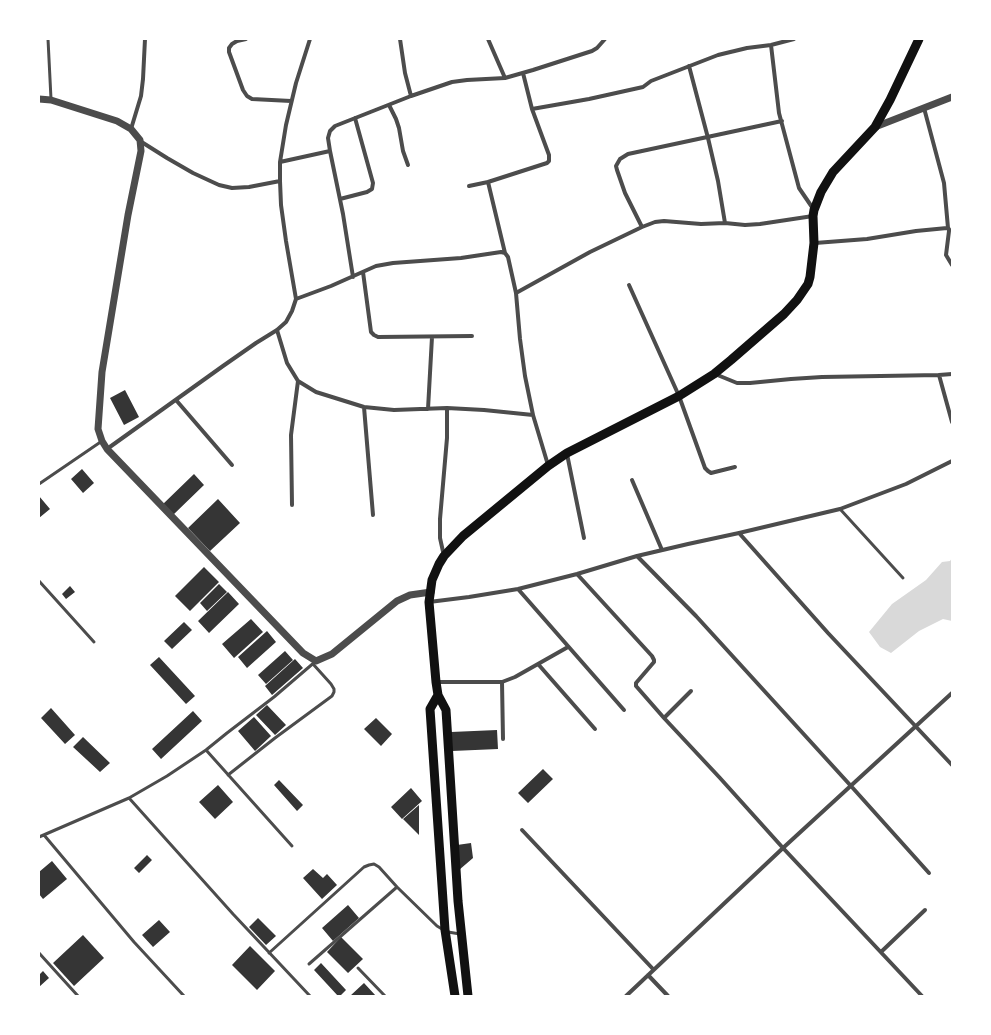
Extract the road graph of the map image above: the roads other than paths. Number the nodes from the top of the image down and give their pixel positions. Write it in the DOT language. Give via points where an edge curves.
graph roads {
  1 [pos="48,39"];
  2 [pos="145,39"];
  3 [pos="246,39"];
  4 [pos="310,39"];
  5 [pos="400,39"];
  6 [pos="488,39"];
  7 [pos="605,39"];
  8 [pos="794,39"];
  9 [pos="919,39"];
  10 [pos="778,41"];
  11 [pos="771,45"];
  12 [pos="689,66"];
  13 [pos="522,73"];
  14 [pos="505,78"];
  15 [pos="411,96"];
  16 [pos="952,97"];
  17 [pos="39,99"];
  18 [pos="51,100"];
  19 [pos="291,101"];
  20 [pos="389,105"];
  21 [pos="924,108"];
  22 [pos="532,109"];
  23 [pos="355,118"];
  24 [pos="782,121"];
  25 [pos="875,126"];
  26 [pos="131,129"];
  27 [pos="708,138"];
  28 [pos="140,140"];
  29 [pos="330,151"];
  30 [pos="280,162"];
  31 [pos="408,165"];
  32 [pos="280,181"];
  33 [pos="488,182"];
  34 [pos="469,186"];
  35 [pos="340,199"];
  36 [pos="814,213"];
  37 [pos="725,223"];
  38 [pos="642,227"];
  39 [pos="948,228"];
  40 [pos="814,243"];
  41 [pos="506,253"];
  42 [pos="952,265"];
  43 [pos="363,272"];
  44 [pos="353,277"];
  45 [pos="629,285"];
  46 [pos="516,293"];
  47 [pos="296,299"];
  48 [pos="277,330"];
  49 [pos="472,336"];
  50 [pos="432,337"];
  51 [pos="714,374"];
  52 [pos="952,374"];
  53 [pos="939,375"];
  54 [pos="298,381"];
  55 [pos="679,396"];
  56 [pos="176,400"];
  57 [pos="364,407"];
  58 [pos="447,408"];
  59 [pos="428,409"];
  60 [pos="533,415"];
  61 [pos="952,422"];
  62 [pos="102,441"];
  63 [pos="107,449"];
  64 [pos="567,453"];
  65 [pos="952,461"];
  66 [pos="232,465"];
  67 [pos="548,466"];
  68 [pos="735,467"];
  69 [pos="632,480"];
  70 [pos="39,484"];
  71 [pos="292,504"];
  72 [pos="840,509"];
  73 [pos="373,515"];
  74 [pos="739,533"];
  75 [pos="584,538"];
  76 [pos="662,550"];
  77 [pos="444,556"];
  78 [pos="637,556"];
  79 [pos="577,574"];
  80 [pos="903,578"];
  81 [pos="39,581"];
  82 [pos="518,589"];
  83 [pos="431,592"];
  84 [pos="429,602"];
  85 [pos="94,642"];
  86 [pos="568,647"];
  87 [pos="315,663"];
  88 [pos="538,664"];
  89 [pos="436,682"];
  90 [pos="502,682"];
  91 [pos="692,691"];
  92 [pos="952,693"];
  93 [pos="438,695"];
  94 [pos="624,710"];
  95 [pos="664,718"];
  96 [pos="916,726"];
  97 [pos="595,729"];
  98 [pos="503,739"];
  99 [pos="206,750"];
  100 [pos="952,765"];
  101 [pos="228,775"];
  102 [pos="851,786"];
  103 [pos="129,798"];
  104 [pos="522,830"];
  105 [pos="44,835"];
  106 [pos="39,837"];
  107 [pos="439,844"];
  108 [pos="455,845"];
  109 [pos="292,846"];
  110 [pos="783,848"];
  111 [pos="929,874"];
  112 [pos="397,887"];
  113 [pos="925,910"];
  114 [pos="445,930"];
  115 [pos="461,935"];
  116 [pos="39,952"];
  117 [pos="881,952"];
  118 [pos="269,954"];
  119 [pos="309,964"];
  120 [pos="358,968"];
  121 [pos="653,970"];
  122 [pos="648,975"];
  123 [pos="78,996"];
  124 [pos="184,996"];
  125 [pos="310,996"];
  126 [pos="385,996"];
  127 [pos="455,996"];
  128 [pos="468,996"];
  129 [pos="626,996"];
  130 [pos="668,996"];
  131 [pos="922,996"];
  1 -- 18 [label="lane"];
  2 -- 26 [label="street" via="141,96"];
  3 -- 19 [label="street" via="232,44 229,52 247,96 252,99"];
  4 -- 19 [label="street"];
  5 -- 15 [label="street"];
  6 -- 14 [label="street"];
  7 -- 13 [label="street" via="592,51"];
  8 -- 10 [label="street"];
  9 -- 25 [label="main road"];
  10 -- 11 [label="street"];
  11 -- 12 [label="street" via="718,55"];
  11 -- 24 [label="street"];
  12 -- 22 [label="street" via="651,81 643,87 589,100"];
  12 -- 27 [label="street"];
  13 -- 14 [label="street"];
  13 -- 22 [label="street"];
  14 -- 15 [label="street" via="452,82"];
  15 -- 20 [label="street"];
  16 -- 21 [label="street"];
  17 -- 18 [label="street"];
  18 -- 26 [label="street" via="116,121"];
  19 -- 30 [label="street"];
  20 -- 23 [label="street"];
  20 -- 31 [label="street" via="399,128"];
  21 -- 25 [label="street"];
  21 -- 39 [label="street" via="944,183"];
  22 -- 33 [label="street" via="549,160 547,163"];
  23 -- 29 [label="street" via="335,126 330,131"];
  23 -- 35 [label="street" via="373,184 372,189 367,192"];
  24 -- 27 [label="street"];
  24 -- 36 [label="street" via="799,188"];
  25 -- 36 [label="main road" via="833,172"];
  26 -- 28 [label="street"];
  27 -- 37 [label="street"];
  27 -- 38 [label="street" via="628,154 618,161 616,166 625,193"];
  28 -- 32 [label="street" via="167,158 219,185 232,188 250,187"];
  28 -- 62 [label="street" via="141,151 102,372 98,429"];
  29 -- 30 [label="street"];
  29 -- 35 [label="street"];
  30 -- 32 [label="street"];
  32 -- 47 [label="street" via="281,205"];
  33 -- 34 [label="street"];
  33 -- 41 [label="street"];
  35 -- 44 [label="street"];
  36 -- 37 [label="street" via="760,224"];
  36 -- 40 [label="main road"];
  37 -- 38 [label="street" via="664,221"];
  38 -- 46 [label="street"];
  39 -- 40 [label="street"];
  39 -- 42 [label="street" via="946,256"];
  40 -- 51 [label="main road" via="808,284 797,300"];
  41 -- 43 [label="street" via="393,262"];
  41 -- 46 [label="street"];
  43 -- 44 [label="street"];
  43 -- 50 [label="street" via="374,335"];
  44 -- 47 [label="street"];
  45 -- 55 [label="street"];
  46 -- 60 [label="street" via="525,376"];
  47 -- 48 [label="street" via="286,322"];
  48 -- 54 [label="street" via="287,363"];
  48 -- 56 [label="street"];
  49 -- 50 [label="street"];
  50 -- 59 [label="street"];
  51 -- 53 [label="street" via="737,383 822,377"];
  51 -- 55 [label="main road"];
  52 -- 53 [label="street"];
  53 -- 61 [label="street"];
  54 -- 57 [label="street" via="316,392"];
  54 -- 71 [label="street" via="291,435"];
  55 -- 64 [label="main road"];
  55 -- 68 [label="street" via="705,468 715,473"];
  56 -- 63 [label="street"];
  56 -- 66 [label="street"];
  57 -- 59 [label="street" via="394,410"];
  57 -- 73 [label="street"];
  58 -- 59 [label="street"];
  58 -- 60 [label="street"];
  58 -- 77 [label="street" via="440,519 440,538"];
  60 -- 67 [label="street"];
  62 -- 63 [label="street"];
  62 -- 70 [label="lane"];
  63 -- 87 [label="street"];
  64 -- 67 [label="main road"];
  64 -- 75 [label="street"];
  65 -- 72 [label="street" via="906,484"];
  67 -- 77 [label="main road" via="463,536"];
  69 -- 76 [label="street"];
  72 -- 74 [label="street"];
  72 -- 80 [label="lane"];
  74 -- 76 [label="street"];
  74 -- 96 [label="street"];
  76 -- 78 [label="street"];
  77 -- 83 [label="main road" via="432,580"];
  78 -- 79 [label="street"];
  78 -- 102 [label="street" via="696,616"];
  79 -- 82 [label="street"];
  79 -- 95 [label="street" via="652,656 654,662 636,686"];
  81 -- 85 [label="lane"];
  82 -- 84 [label="street"];
  82 -- 86 [label="street"];
  83 -- 84 [label="main road"];
  83 -- 87 [label="street" via="410,595 398,601 332,654"];
  84 -- 89 [label="main road"];
  86 -- 88 [label="street"];
  86 -- 94 [label="street"];
  87 -- 99 [label="lane"];
  87 -- 101 [label="lane" via="334,689 332,696"];
  88 -- 90 [label="street"];
  88 -- 97 [label="street"];
  89 -- 90 [label="street"];
  89 -- 93 [label="main road"];
  90 -- 98 [label="street"];
  91 -- 95 [label="street"];
  92 -- 96 [label="street"];
  93 -- 107 [label="main road" via="430,709"];
  93 -- 108 [label="main road" via="446,710"];
  95 -- 110 [label="street"];
  96 -- 100 [label="street"];
  96 -- 102 [label="street"];
  99 -- 101 [label="lane"];
  99 -- 103 [label="lane"];
  101 -- 109 [label="lane"];
  102 -- 110 [label="street"];
  102 -- 111 [label="street"];
  103 -- 105 [label="lane"];
  103 -- 118 [label="lane"];
  104 -- 121 [label="street"];
  105 -- 106 [label="lane"];
  105 -- 124 [label="lane" via="134,942"];
  107 -- 108 [label="main road"];
  107 -- 114 [label="main road"];
  108 -- 115 [label="main road"];
  110 -- 117 [label="street"];
  110 -- 121 [label="street"];
  112 -- 114 [label="lane" via="437,926"];
  112 -- 118 [label="lane" via="379,867 374,864 364,867"];
  112 -- 119 [label="lane"];
  113 -- 117 [label="street"];
  114 -- 115 [label="lane"];
  114 -- 127 [label="main road"];
  115 -- 128 [label="main road"];
  116 -- 123 [label="lane"];
  117 -- 131 [label="street"];
  118 -- 125 [label="lane"];
  120 -- 126 [label="lane"];
  121 -- 122 [label="street"];
  122 -- 129 [label="street"];
  122 -- 130 [label="street"];
}
